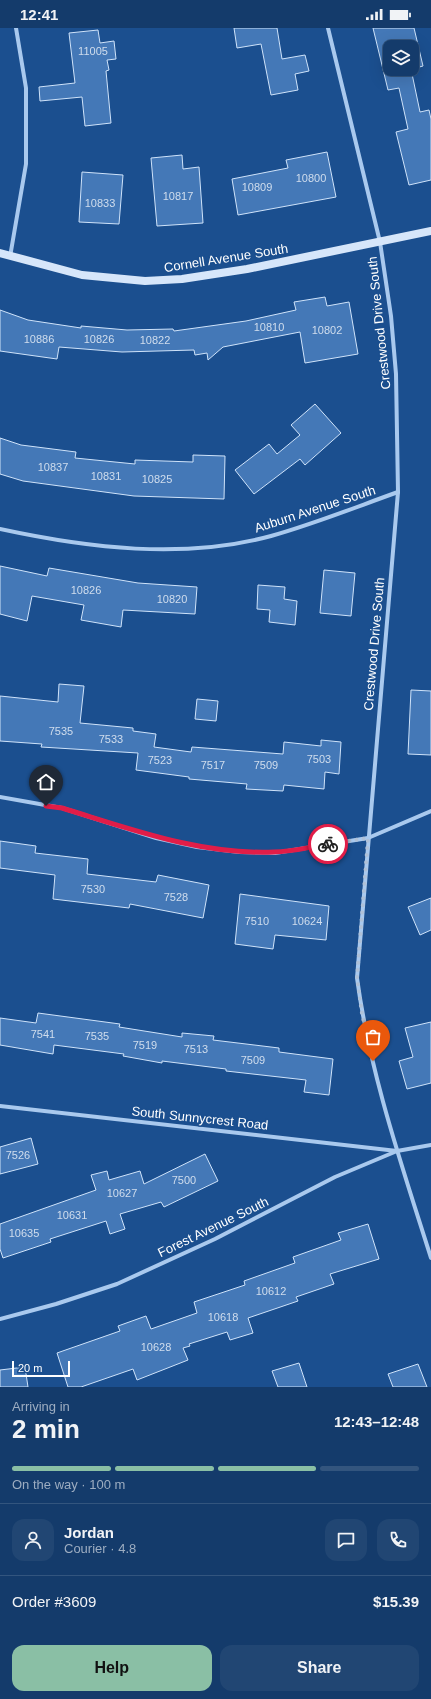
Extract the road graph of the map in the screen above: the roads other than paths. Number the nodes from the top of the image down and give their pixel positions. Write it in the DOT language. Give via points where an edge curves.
graph roads {
  1 [pos="16,28"];
  2 [pos="328,28"];
  3 [pos="431,231"];
  4 [pos="380,242"];
  5 [pos="0,253"];
  6 [pos="10,257"];
  7 [pos="398,492"];
  8 [pos="0,530"];
  9 [pos="0,797"];
  10 [pos="431,811"];
  11 [pos="368,838"];
  12 [pos="0,1106"];
  13 [pos="431,1145"];
  14 [pos="397,1151"];
  15 [pos="431,1258"];
  16 [pos="0,1319"];
  1 -- 6 [label="street" via="26,88 26,164"];
  2 -- 4 [label="street, Crestwood Drive South"];
  3 -- 4 [label="street, Cornell Avenue South"];
  4 -- 6 [label="street, Cornell Avenue South" via="247,269 167,280 82,275"];
  4 -- 7 [label="street, Crestwood Drive South" via="391,316 396,374"];
  5 -- 6 [label="street, Cornell Avenue South"];
  7 -- 8 [label="street, Auburn Avenue South" via="271,536 234,544 195,548 124,547 66,542"];
  7 -- 11 [label="street, Crestwood Drive South"];
  9 -- 11 [label="street" via="62,808 156,838 239,852 275,852"];
  10 -- 11 [label="street"];
  11 -- 14 [label="street, Crestwood Drive South" via="357,978 366,1030"];
  12 -- 14 [label="street, South Sunnycrest Road"];
  13 -- 14 [label="street, Forest Avenue South"];
  14 -- 15 [label="street, Crestwood Drive South"];
  14 -- 16 [label="street, Forest Avenue South" via="335,1177 215,1239 117,1284"];
}
